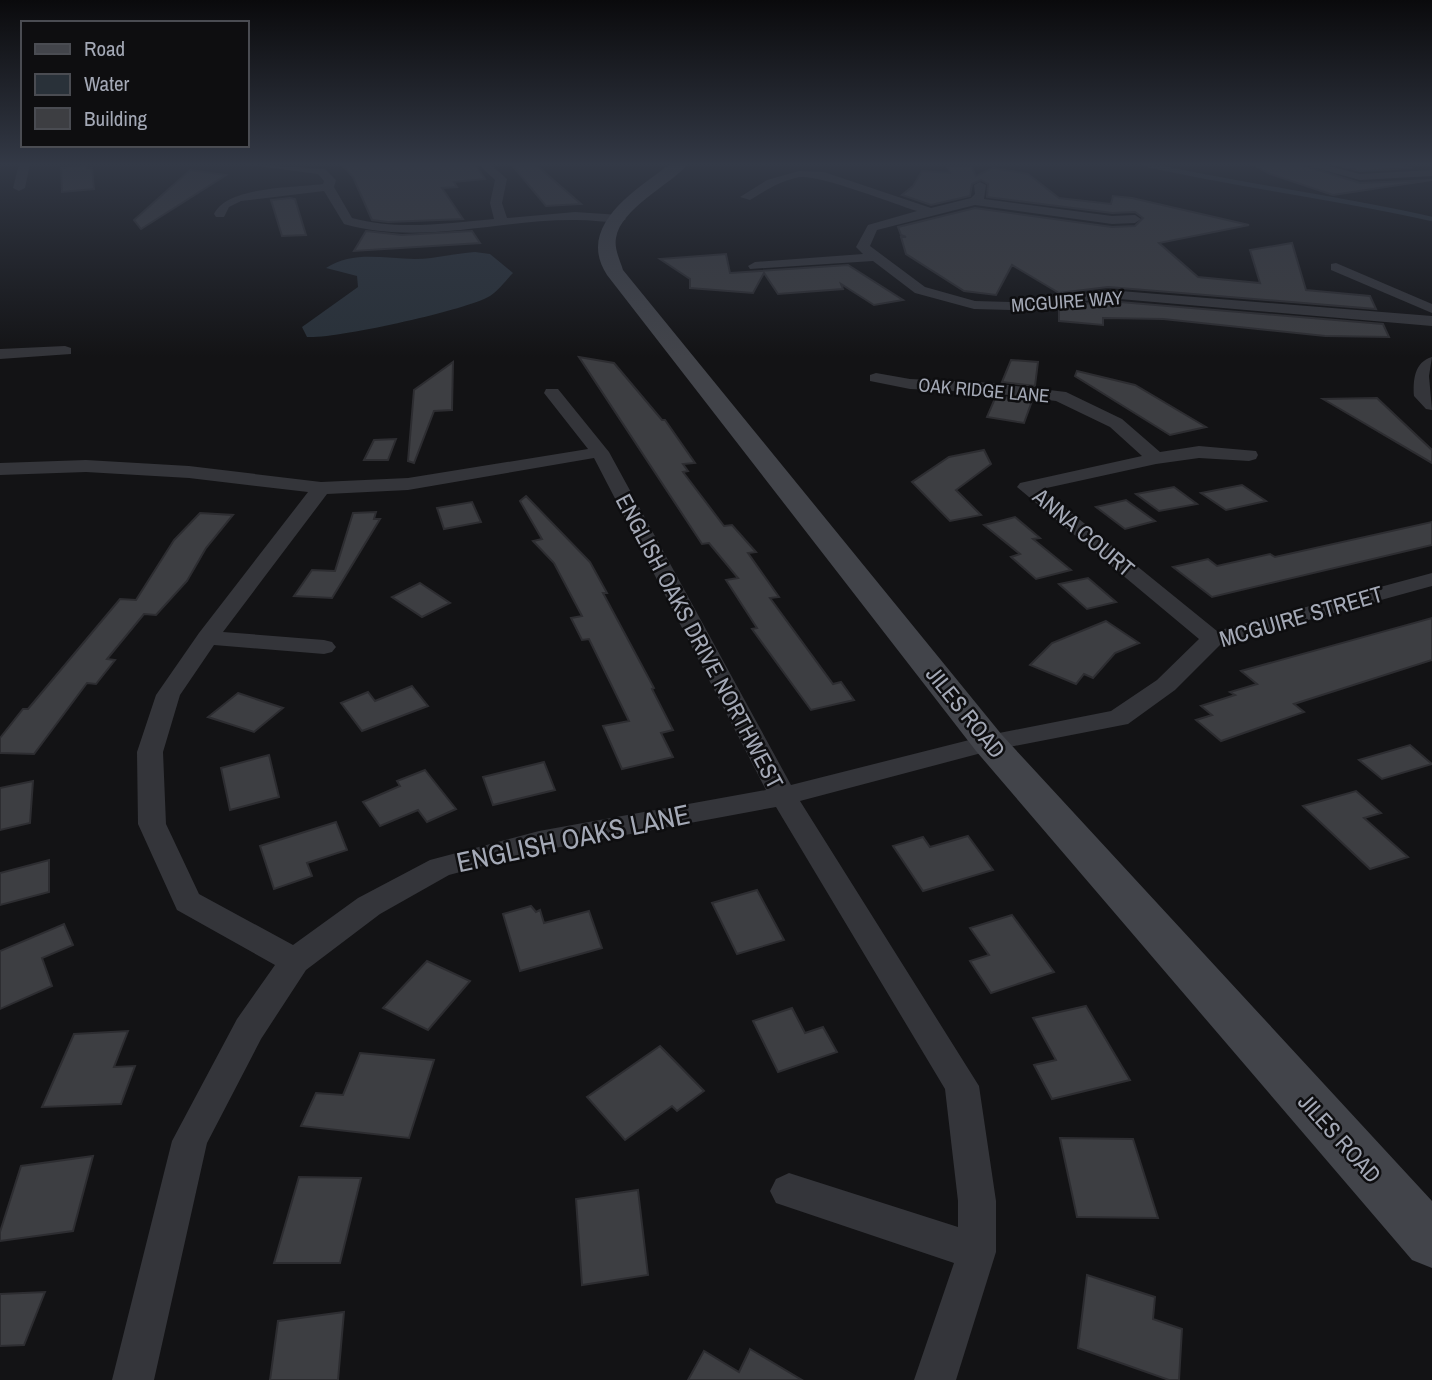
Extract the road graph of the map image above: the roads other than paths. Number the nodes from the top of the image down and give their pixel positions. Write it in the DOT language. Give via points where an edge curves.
graph roads {
  1 [pos="384,228"];
  2 [pos="417,228"];
  3 [pos="610,228"];
  4 [pos="872,228"];
  5 [pos="873,257"];
  6 [pos="755,266"];
  7 [pos="1336,267"];
  8 [pos="1432,309"];
  9 [pos="1432,321"];
  10 [pos="65,351"];
  11 [pos="0,354"];
  12 [pos="1432,362"];
  13 [pos="876,378"];
  14 [pos="552,393"];
  15 [pos="1432,405"];
  16 [pos="600,452"];
  17 [pos="1249,455"];
  18 [pos="1156,458"];
  19 [pos="0,469"];
  20 [pos="321,488"];
  21 [pos="1432,579"];
  22 [pos="207,638"];
  23 [pos="1213,639"];
  24 [pos="324,647"];
  25 [pos="989,743"];
  26 [pos="783,796"];
  27 [pos="295,961"];
  28 [pos="789,1191"];
  29 [pos="1432,1241"];
  30 [pos="976,1252"];
  31 [pos="134,1380"];
  32 [pos="935,1380"];
  1 -- 2 [label="street"];
  3 -- 25 [label="street, JILES ROAD" via="606,236 614,271"];
  4 -- 5 [label="street" via="863,247"];
  5 -- 6 [label="street"];
  5 -- 9 [label="street, MCGUIRE WAY" via="920,290 974,306 1108,294"];
  7 -- 8 [label="street"];
  10 -- 11 [label="street"];
  12 -- 15 [label="street" via="1420,376 1422,396"];
  13 -- 18 [label="street, OAK RIDGE LANE" via="1060,396 1116,424"];
  14 -- 16 [label="street, ENGLISH OAKS DRIVE NORTHWEST"];
  16 -- 20 [label="street" via="408,484"];
  16 -- 26 [label="street, ENGLISH OAKS DRIVE NORTHWEST"];
  17 -- 18 [label="street, ANNA COURT" via="1199,452"];
  18 -- 23 [label="street, ANNA COURT" via="1027,487"];
  19 -- 20 [label="street" via="86,466 189,472"];
  20 -- 22 [label="street"];
  21 -- 23 [label="street, MCGUIRE STREET"];
  22 -- 24 [label="street"];
  22 -- 27 [label="street" via="169,695 150,752 152,824 188,902"];
  23 -- 25 [label="street, MCGUIRE STREET" via="1166,685 1119,718"];
  25 -- 26 [label="street, ENGLISH OAKS LANE"];
  25 -- 29 [label="street, JILES ROAD"];
  26 -- 27 [label="street, ENGLISH OAKS LANE" via="539,841 440,867 369,906"];
  26 -- 30 [label="street, ENGLISH OAKS DRIVE NORTHWEST" via="962,1086 977,1201"];
  27 -- 31 [label="street, ENGLISH OAKS LANE" via="249,1029 190,1141"];
  28 -- 30 [label="street"];
  30 -- 32 [label="street, ENGLISH OAKS DRIVE NORTHWEST"];
}
